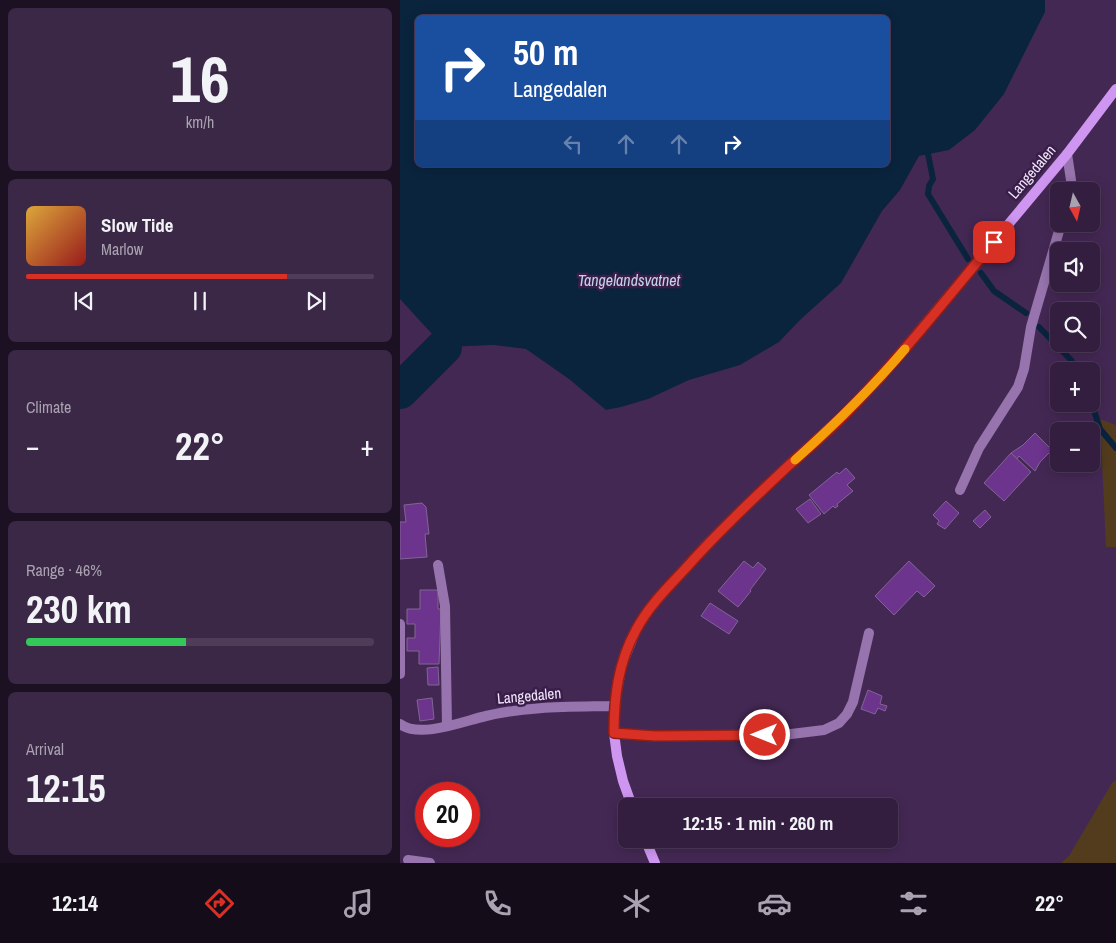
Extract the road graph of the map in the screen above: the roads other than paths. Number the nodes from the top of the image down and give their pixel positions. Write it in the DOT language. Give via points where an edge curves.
graph roads {
  1 [pos="1116,89"];
  2 [pos="1067,154"];
  3 [pos="1071,182"];
  4 [pos="1059,232"];
  5 [pos="960,490"];
  6 [pos="438,565"];
  7 [pos="400,624"];
  8 [pos="869,633"];
  9 [pos="400,674"];
  10 [pos="614,706"];
  11 [pos="400,724"];
  12 [pos="448,726"];
  13 [pos="614,733"];
  14 [pos="629,798"];
  15 [pos="649,848"];
  16 [pos="408,860"];
  17 [pos="430,863"];
  18 [pos="655,863"];
  1 -- 2 [label="main road, Langedalen"];
  2 -- 3 [label="street"];
  2 -- 10 [label="main road, Langedalen" via="880,378 708,543 650,608 636,630 622,664"];
  4 -- 5 [label="street" via="1018,387 979,448"];
  6 -- 12 [label="street" via="445,606"];
  7 -- 9 [label="street"];
  8 -- 13 [label="street" via="853,702 839,722 824,730 783,735 655,736"];
  10 -- 12 [label="street, Langedalen" via="517,711"];
  10 -- 13 [label="main road, Langedalen"];
  11 -- 12 [label="street, Langedalen" via="414,730"];
  13 -- 14 [label="main road, Langedalen"];
  15 -- 18 [label="main road"];
  16 -- 17 [label="street"];
}
